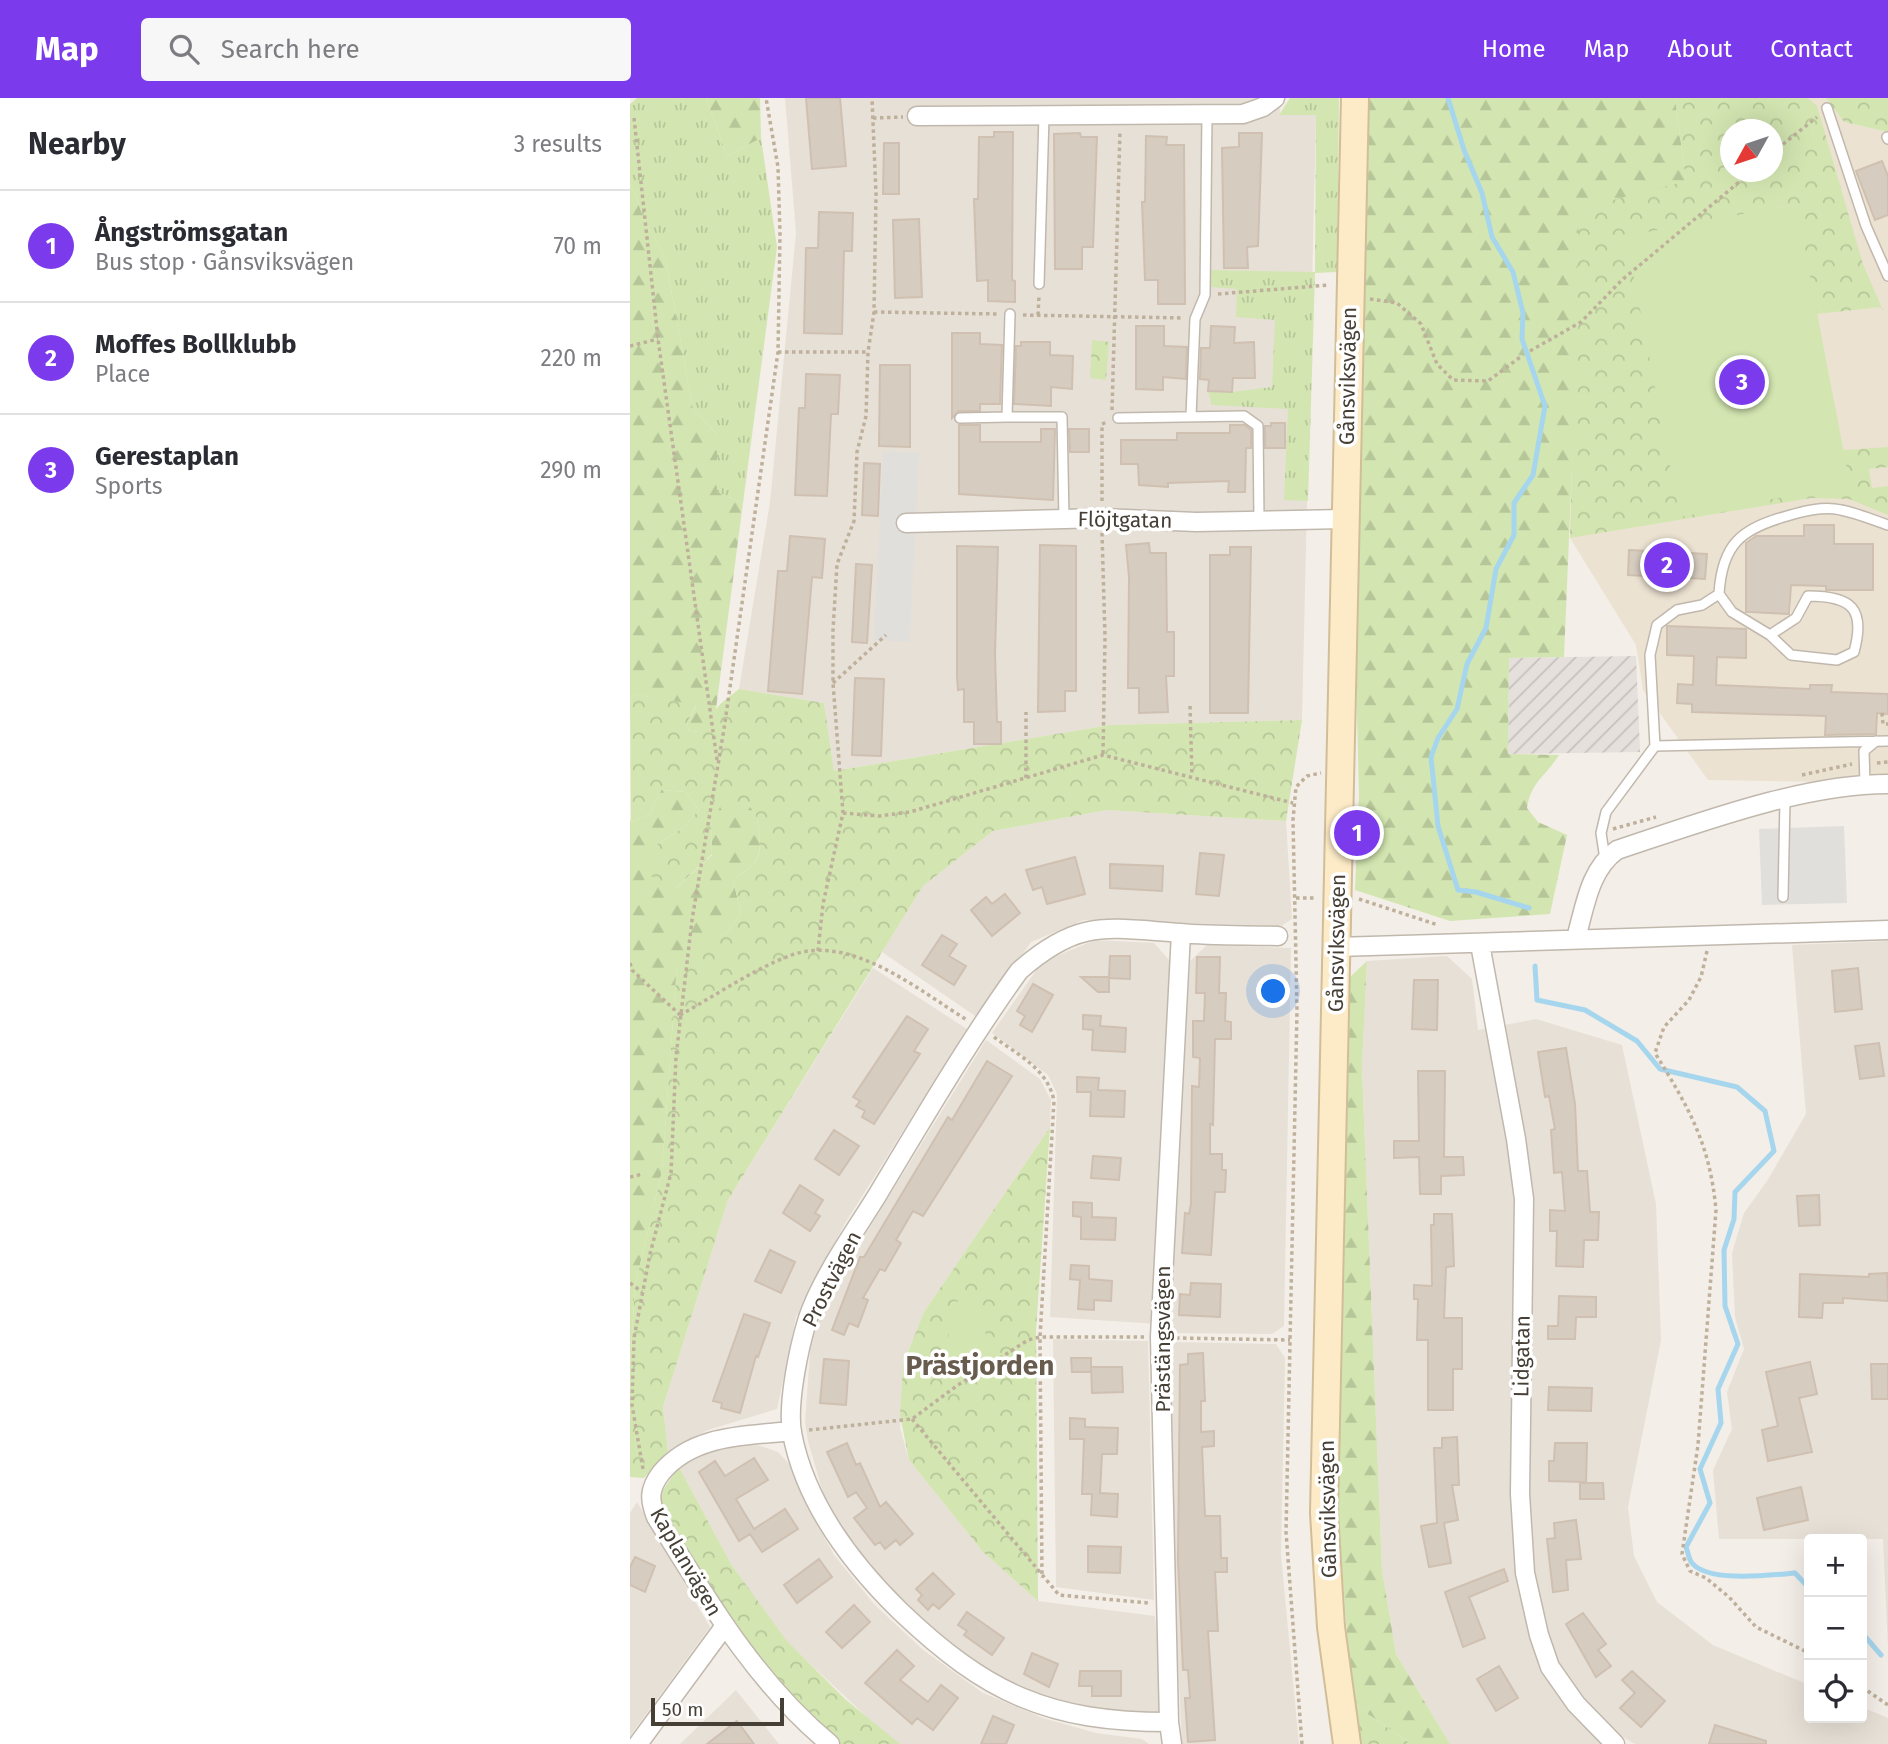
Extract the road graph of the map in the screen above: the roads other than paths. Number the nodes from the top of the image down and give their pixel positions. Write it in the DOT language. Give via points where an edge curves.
graph roads {
  1 [pos="1275,98"];
  2 [pos="1355,98"];
  3 [pos="1827,108"];
  4 [pos="1207,114"];
  5 [pos="917,116"];
  6 [pos="1044,116"];
  7 [pos="1888,276"];
  8 [pos="1039,284"];
  9 [pos="1010,314"];
  10 [pos="1191,416"];
  11 [pos="1007,417"];
  12 [pos="960,418"];
  13 [pos="1118,418"];
  14 [pos="1064,519"];
  15 [pos="1345,519"];
  16 [pos="1259,520"];
  17 [pos="906,523"];
  18 [pos="1888,525"];
  19 [pos="1719,594"];
  20 [pos="1770,635"];
  21 [pos="1875,741"];
  22 [pos="1888,741"];
  23 [pos="1655,746"];
  24 [pos="1865,784"];
  25 [pos="1888,784"];
  26 [pos="1785,800"];
  27 [pos="1605,859"];
  28 [pos="1783,897"];
  29 [pos="1888,930"];
  30 [pos="1181,933"];
  31 [pos="1278,936"];
  32 [pos="1576,938"];
  33 [pos="1480,944"];
  34 [pos="1337,947"];
  35 [pos="792,1431"];
  36 [pos="724,1627"];
  37 [pos="1169,1723"];
  38 [pos="638,1744"];
  39 [pos="830,1744"];
  40 [pos="1172,1744"];
  41 [pos="1347,1744"];
  42 [pos="1615,1744"];
  1 -- 4 [label="street" via="1243,114"];
  2 -- 15 [label="main road, Gånsviksvägen"];
  3 -- 7 [label="lane" via="1866,226"];
  4 -- 6 [label="street"];
  4 -- 10 [label="lane" via="1205,295 1195,319"];
  5 -- 6 [label="street"];
  6 -- 8 [label="lane"];
  9 -- 11 [label="lane"];
  10 -- 13 [label="lane"];
  10 -- 16 [label="lane" via="1244,416 1258,426"];
  11 -- 12 [label="lane"];
  11 -- 14 [label="lane" via="1062,417"];
  14 -- 16 [label="street, Flöjtgatan"];
  14 -- 17 [label="street, Flöjtgatan"];
  15 -- 16 [label="street, Flöjtgatan"];
  15 -- 34 [label="main road, Gånsviksvägen"];
  18 -- 19 [label="lane" via="1840,509 1807,510 1753,526 1733,545 1720,575"];
  19 -- 20 [label="lane" via="1732,611"];
  19 -- 23 [label="lane" via="1702,605 1677,610 1657,625 1650,655"];
  20 -- 20 [label="lane" via="1791,655 1837,660 1853,652 1860,629 1854,609 1835,596 1808,596 1796,618"];
  21 -- 22 [label="lane"];
  21 -- 23 [label="lane"];
  21 -- 24 [label="lane" via="1864,751"];
  23 -- 27 [label="lane" via="1606,812 1601,833"];
  24 -- 25 [label="street"];
  24 -- 26 [label="street"];
  26 -- 27 [label="street" via="1617,850"];
  26 -- 28 [label="lane"];
  27 -- 32 [label="street" via="1594,876"];
  29 -- 32 [label="street"];
  30 -- 31 [label="street, Prostvägen"];
  30 -- 35 [label="street, Prostvägen" via="1094,929 1043,950 1019,971 838,1260 809,1317 796,1371"];
  30 -- 37 [label="street, Prästängsvägen" via="1160,1337"];
  32 -- 33 [label="street"];
  33 -- 34 [label="street"];
  33 -- 42 [label="street, Lidgatan" via="1524,1199 1520,1494 1525,1573 1550,1667 1576,1704"];
  34 -- 41 [label="main road, Gånsviksvägen" via="1324,1513 1331,1627"];
  35 -- 36 [label="street, Kaplanvägen" via="735,1437 688,1449 652,1486 650,1502 656,1517"];
  35 -- 37 [label="street, Prostvägen" via="820,1509 854,1561 954,1659 981,1678 1059,1711 1117,1722"];
  36 -- 38 [label="street, Kaplanvägen"];
  36 -- 39 [label="street, Kaplanvägen" via="772,1687"];
  37 -- 40 [label="street, Prästängsvägen"];
}
